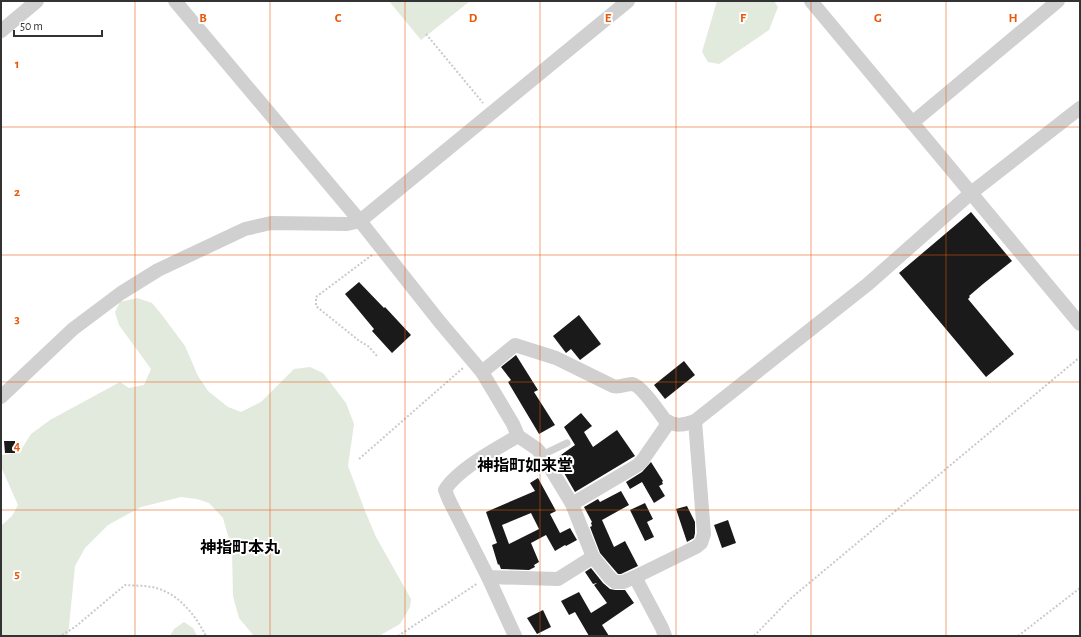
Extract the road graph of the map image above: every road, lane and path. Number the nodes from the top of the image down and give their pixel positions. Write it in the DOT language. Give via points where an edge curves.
graph roads {
  1 [pos="37,1"];
  2 [pos="175,1"];
  3 [pos="628,1"];
  4 [pos="811,1"];
  5 [pos="1058,1"];
  6 [pos="1,31"];
  7 [pos="426,34"];
  8 [pos="1080,108"];
  9 [pos="492,113"];
  10 [pos="912,123"];
  11 [pos="971,193"];
  12 [pos="360,221"];
  13 [pos="381,248"];
  14 [pos="1080,324"];
  15 [pos="377,356"];
  16 [pos="1080,357"];
  17 [pos="472,361"];
  18 [pos="482,372"];
  19 [pos="1,397"];
  20 [pos="695,420"];
  21 [pos="669,422"];
  22 [pos="518,436"];
  23 [pos="567,442"];
  24 [pos="542,455"];
  25 [pos="359,459"];
  26 [pos="572,504"];
  27 [pos="593,557"];
  28 [pos="488,577"];
  29 [pos="635,577"];
  30 [pos="1080,588"];
  31 [pos="62,635"];
  32 [pos="206,636"];
  33 [pos="398,636"];
  34 [pos="515,636"];
  35 [pos="665,636"];
  36 [pos="754,636"];
  37 [pos="1018,636"];
  1 -- 6 [label="street"];
  2 -- 12 [label="street"];
  3 -- 9 [label="street"];
  4 -- 10 [label="street"];
  5 -- 10 [label="street"];
  7 -- 9 [label="path"];
  8 -- 11 [label="street"];
  9 -- 12 [label="street"];
  10 -- 11 [label="street"];
  11 -- 14 [label="street"];
  11 -- 20 [label="street" via="868,284"];
  12 -- 13 [label="street"];
  12 -- 19 [label="street" via="347,224 272,224 245,229 158,270 121,292 73,329"];
  13 -- 15 [label="path" via="316,297 316,306 368,346"];
  13 -- 17 [label="street"];
  16 -- 36 [label="path" via="790,598"];
  17 -- 18 [label="street"];
  17 -- 25 [label="path"];
  18 -- 21 [label="street" via="515,345 556,358 613,386 633,384 640,388"];
  18 -- 22 [label="street"];
  20 -- 21 [label="street" via="680,426"];
  20 -- 29 [label="street" via="704,534 701,543"];
  21 -- 26 [label="street" via="638,465"];
  22 -- 24 [label="street"];
  22 -- 28 [label="street" via="469,467 445,490"];
  23 -- 24 [label="lane"];
  24 -- 26 [label="street"];
  26 -- 27 [label="street"];
  27 -- 28 [label="street" via="558,579"];
  27 -- 29 [label="street" via="615,582"];
  28 -- 33 [label="path"];
  28 -- 34 [label="street"];
  29 -- 35 [label="street"];
  30 -- 37 [label="path"];
  31 -- 32 [label="path" via="125,585 157,588 176,598 198,620"];
}
